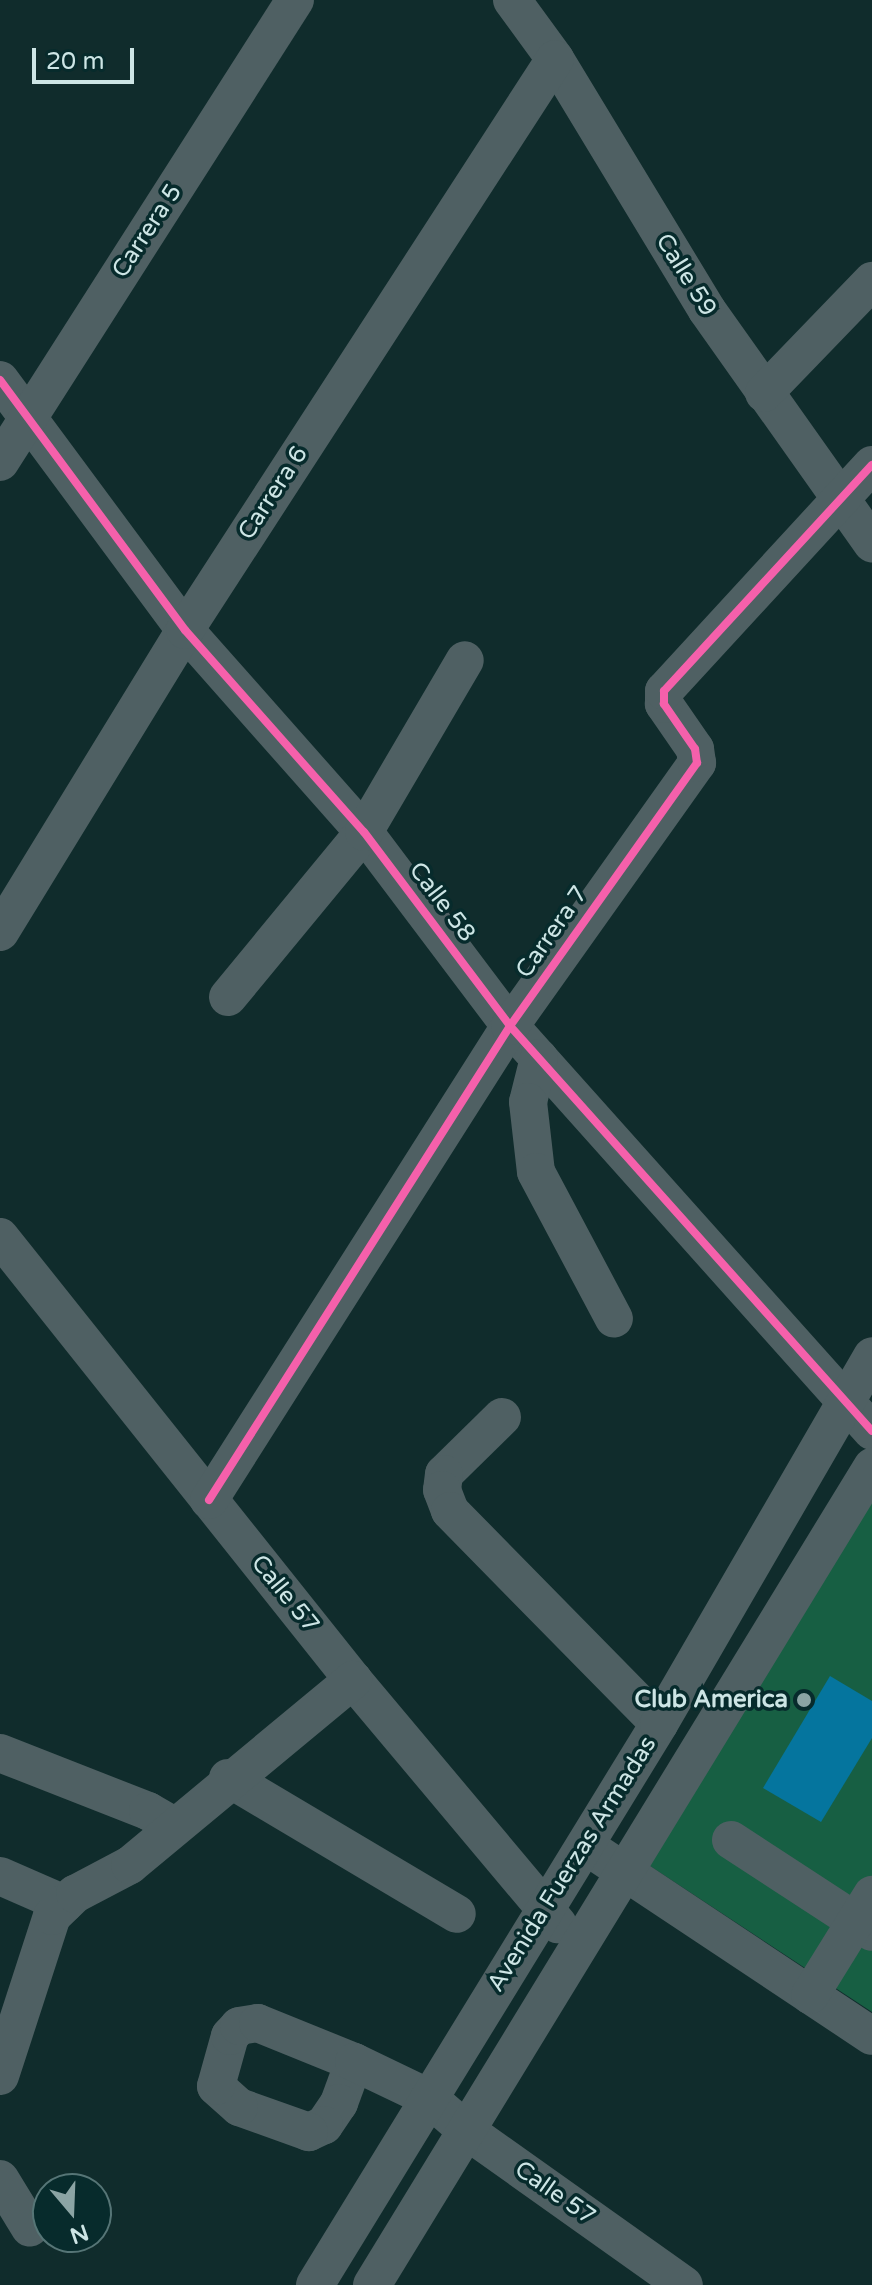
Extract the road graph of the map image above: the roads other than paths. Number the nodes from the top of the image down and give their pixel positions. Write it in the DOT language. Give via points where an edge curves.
graph roads {
  1 [pos="295,0"];
  2 [pos="512,0"];
  3 [pos="555,59"];
  4 [pos="872,281"];
  5 [pos="0,380"];
  6 [pos="764,393"];
  7 [pos="30,414"];
  8 [pos="0,462"];
  9 [pos="872,465"];
  10 [pos="838,496"];
  11 [pos="872,543"];
  12 [pos="185,630"];
  13 [pos="465,660"];
  14 [pos="364,832"];
  15 [pos="0,932"];
  16 [pos="228,997"];
  17 [pos="510,1026"];
  18 [pos="539,1058"];
  19 [pos="0,1237"];
  20 [pos="614,1319"];
  21 [pos="872,1356"];
  22 [pos="845,1399"];
  23 [pos="502,1417"];
  24 [pos="872,1431"];
  25 [pos="872,1467"];
  26 [pos="209,1500"];
  27 [pos="353,1680"];
  28 [pos="659,1724"];
  29 [pos="0,1753"];
  30 [pos="228,1778"];
  31 [pos="172,1825"];
  32 [pos="731,1840"];
  33 [pos="586,1845"];
  34 [pos="622,1871"];
  35 [pos="0,1876"];
  36 [pos="64,1904"];
  37 [pos="542,1909"];
  38 [pos="457,1914"];
  39 [pos="867,1916"];
  40 [pos="579,1943"];
  41 [pos="810,1995"];
  42 [pos="872,2036"];
  43 [pos="354,2062"];
  44 [pos="0,2076"];
  45 [pos="429,2098"];
  46 [pos="467,2131"];
  47 [pos="0,2179"];
  48 [pos="30,2228"];
  49 [pos="315,2285"];
  50 [pos="372,2285"];
  51 [pos="684,2285"];
  1 -- 7 [label="street, Carrera 5"];
  2 -- 3 [label="street, Calle 59"];
  3 -- 6 [label="street, Calle 59" via="707,310"];
  3 -- 12 [label="street, Carrera 6"];
  4 -- 6 [label="street"];
  5 -- 7 [label="street, Calle 58"];
  6 -- 10 [label="street, Calle 59"];
  7 -- 8 [label="street, Carrera 5"];
  7 -- 12 [label="street, Calle 58"];
  9 -- 10 [label="street"];
  10 -- 11 [label="street, Calle 59"];
  10 -- 17 [label="street, Carrera 7" via="664,691 664,704 695,749 697,763"];
  12 -- 14 [label="street, Calle 58"];
  12 -- 15 [label="street, Carrera 6"];
  13 -- 14 [label="street"];
  14 -- 16 [label="street"];
  14 -- 17 [label="street, Calle 58"];
  17 -- 18 [label="street, Calle 58"];
  17 -- 26 [label="street, Carrera 7"];
  18 -- 20 [label="street" via="528,1102 536,1172"];
  18 -- 22 [label="street, Calle 58"];
  19 -- 26 [label="street, Calle 57"];
  21 -- 22 [label="street, Avenida Fuerzas Armadas"];
  22 -- 24 [label="street, Calle 58"];
  22 -- 28 [label="street, Avenida Fuerzas Armadas"];
  23 -- 28 [label="street" via="444,1474 442,1490 450,1511"];
  25 -- 34 [label="street, Avenida Fuerzas Armadas"];
  26 -- 27 [label="street, Calle 57"];
  27 -- 30 [label="street"];
  27 -- 37 [label="street, Calle 57"];
  28 -- 33 [label="street, Avenida Fuerzas Armadas"];
  29 -- 31 [label="street"];
  30 -- 31 [label="street"];
  30 -- 38 [label="street"];
  31 -- 36 [label="street" via="130,1865"];
  32 -- 39 [label="street"];
  33 -- 34 [label="street"];
  33 -- 37 [label="street, Avenida Fuerzas Armadas"];
  34 -- 40 [label="street, Avenida Fuerzas Armadas"];
  34 -- 41 [label="street"];
  35 -- 36 [label="street"];
  36 -- 44 [label="street" via="52,1916"];
  37 -- 40 [label="street, Calle 57"];
  37 -- 45 [label="street, Avenida Fuerzas Armadas"];
  39 -- 41 [label="street"];
  40 -- 46 [label="street, Avenida Fuerzas Armadas"];
  41 -- 42 [label="street"];
  43 -- 45 [label="street, Calle 57"];
  45 -- 46 [label="street, Calle 57"];
  45 -- 49 [label="street, Avenida Fuerzas Armadas"];
  46 -- 50 [label="street, Avenida Fuerzas Armadas"];
  46 -- 51 [label="street, Calle 57"];
  47 -- 48 [label="street"];
}
